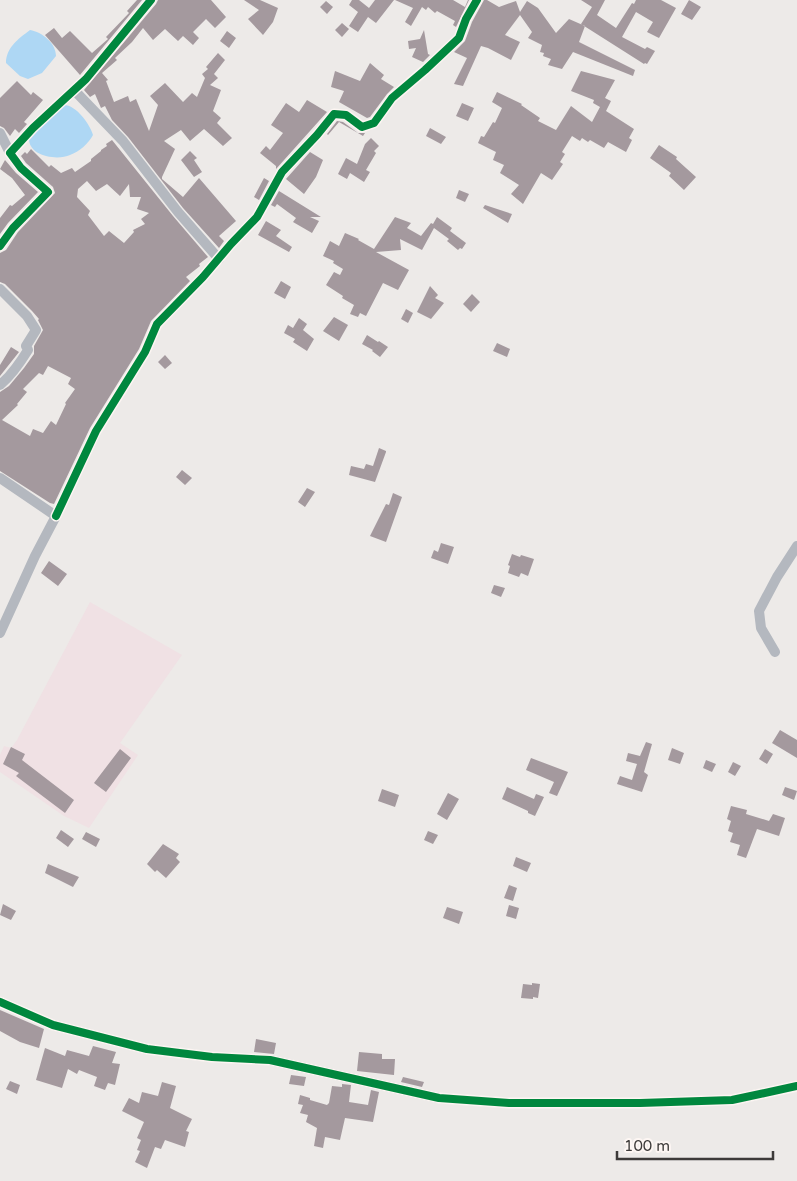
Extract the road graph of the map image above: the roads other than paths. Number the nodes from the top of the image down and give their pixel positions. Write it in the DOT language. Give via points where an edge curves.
graph roads {
  1 [pos="151,0"];
  2 [pos="477,0"];
  3 [pos="74,90"];
  4 [pos="0,133"];
  5 [pos="10,153"];
  6 [pos="0,246"];
  7 [pos="219,259"];
  8 [pos="0,289"];
  9 [pos="0,385"];
  10 [pos="0,478"];
  11 [pos="56,516"];
  12 [pos="797,546"];
  13 [pos="0,633"];
  14 [pos="775,652"];
  15 [pos="0,1002"];
  16 [pos="797,1086"];
  1 -- 3 [label="street"];
  2 -- 7 [label="street" via="459,38 392,98 374,123 362,127 346,116 334,114 282,172 257,217"];
  3 -- 5 [label="street"];
  3 -- 7 [label="street" via="123,141"];
  4 -- 5 [label="street"];
  5 -- 6 [label="street" via="21,168 48,192"];
  7 -- 11 [label="street" via="157,324 145,352 96,431"];
  8 -- 9 [label="street" via="36,330 20,363"];
  10 -- 11 [label="street"];
  11 -- 13 [label="street"];
  12 -- 14 [label="street" via="759,611 760,628"];
  15 -- 16 [label="street" via="53,1025 147,1049 270,1060 439,1098 509,1103 732,1100"];
}
